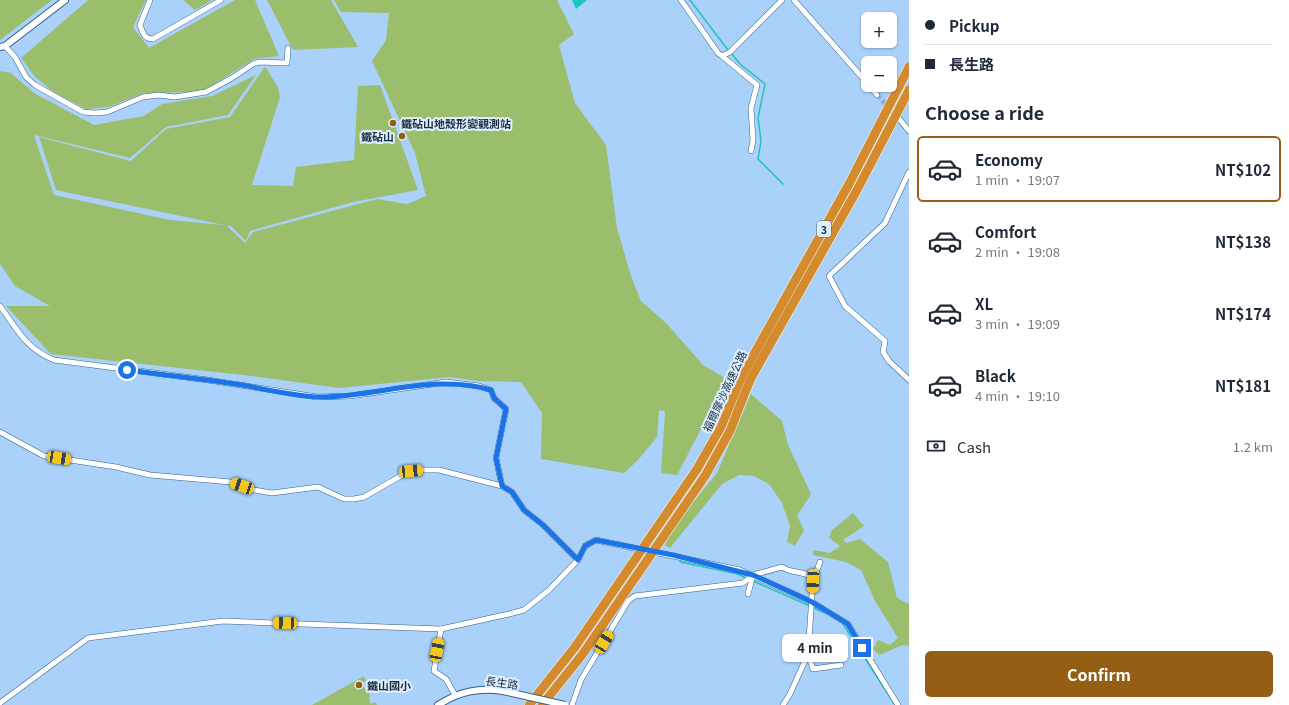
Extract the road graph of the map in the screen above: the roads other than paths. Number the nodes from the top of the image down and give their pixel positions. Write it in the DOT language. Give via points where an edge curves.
graph roads {
  1 [pos="65,0"];
  2 [pos="150,0"];
  3 [pos="221,0"];
  4 [pos="681,0"];
  5 [pos="782,0"];
  6 [pos="794,0"];
  7 [pos="3,46"];
  8 [pos="288,48"];
  9 [pos="722,56"];
  10 [pos="909,68"];
  11 [pos="861,77"];
  12 [pos="909,90"];
  13 [pos="874,92"];
  14 [pos="877,95"];
  15 [pos="895,114"];
  16 [pos="909,131"];
  17 [pos="751,151"];
  18 [pos="909,172"];
  19 [pos="0,306"];
  20 [pos="909,380"];
  21 [pos="0,432"];
  22 [pos="502,486"];
  23 [pos="578,560"];
  24 [pos="820,562"];
  25 [pos="753,575"];
  26 [pos="814,578"];
  27 [pos="748,594"];
  28 [pos="812,602"];
  29 [pos="441,629"];
  30 [pos="808,654"];
  31 [pos="841,665"];
  32 [pos="455,695"];
  33 [pos="0,703"];
  34 [pos="438,705"];
  35 [pos="529,705"];
  36 [pos="542,705"];
  37 [pos="565,705"];
  38 [pos="572,705"];
  39 [pos="783,705"];
  40 [pos="898,705"];
  1 -- 7 [label="street"];
  2 -- 3 [label="street" via="140,25 148,39 153,39"];
  4 -- 9 [label="street"];
  5 -- 9 [label="street" via="730,52"];
  6 -- 11 [label="street"];
  7 -- 8 [label="street" via="16,57 26,77 35,85 83,112 94,113 107,112 143,97 175,97 206,92 253,64 287,62"];
  9 -- 17 [label="street" via="757,85 751,108"];
  10 -- 35 [label="highway, 福爾摩沙高速公路 / 3, bridge" via="849,184 743,374 721,427 697,469 575,647"];
  12 -- 36 [label="highway, 福爾摩沙高速公路 / 3, bridge" via="857,190 751,378 730,431 705,476 582,655"];
  13 -- 14 [label="street"];
  15 -- 16 [label="street"];
  18 -- 20 [label="street" via="885,223 829,276 846,306 885,341 883,352"];
  19 -- 22 [label="street" via="30,347 40,355 54,360 317,397 350,396 446,382 491,390 494,398 506,409 496,458"];
  21 -- 22 [label="street" via="44,456 150,475 231,482 272,493 318,487 344,499 354,499 364,497 406,473 420,470 438,470"];
  22 -- 23 [label="street" via="512,492 524,510"];
  23 -- 25 [label="street" via="585,546 596,540 673,555"];
  23 -- 29 [label="street" via="549,590 524,610"];
  24 -- 26 [label="street"];
  25 -- 26 [label="street" via="782,567 787,571 805,572"];
  25 -- 27 [label="street"];
  25 -- 28 [label="street"];
  25 -- 38 [label="street" via="744,583 635,596 628,601 581,680"];
  26 -- 28 [label="street"];
  28 -- 30 [label="street"];
  28 -- 40 [label="street" via="848,624"];
  29 -- 32 [label="street" via="434,671 446,679"];
  29 -- 33 [label="street" via="223,621 88,638"];
  30 -- 31 [label="street" via="813,669"];
  30 -- 39 [label="street"];
  32 -- 34 [label="street, 長生路"];
  32 -- 37 [label="street, 長生路, bridge" via="489,688"];
}
